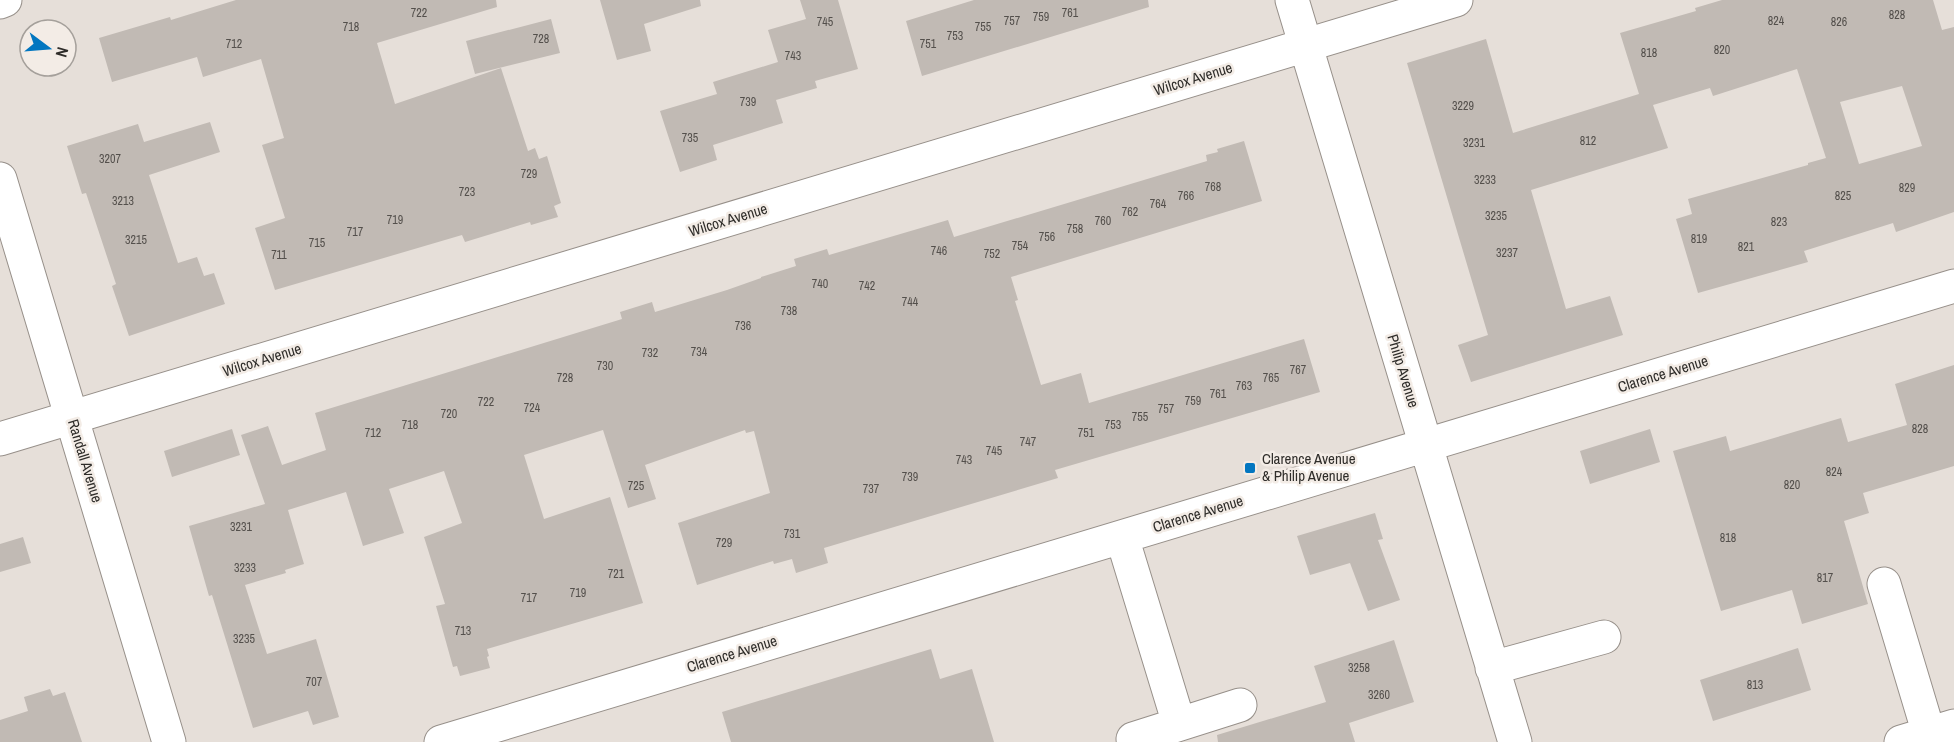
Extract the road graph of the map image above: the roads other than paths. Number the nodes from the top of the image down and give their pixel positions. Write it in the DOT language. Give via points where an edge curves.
graph roads {
  1 [pos="5,0"];
  2 [pos="1292,0"];
  3 [pos="1456,0"];
  4 [pos="0,2"];
  5 [pos="1306,45"];
  6 [pos="0,179"];
  7 [pos="1954,286"];
  8 [pos="72,418"];
  9 [pos="0,439"];
  10 [pos="1426,446"];
  11 [pos="1122,537"];
  12 [pos="1884,584"];
  13 [pos="1604,637"];
  14 [pos="1492,668"];
  15 [pos="1240,705"];
  16 [pos="1179,724"];
  17 [pos="1928,734"];
  18 [pos="1133,739"];
  19 [pos="170,742"];
  20 [pos="441,742"];
  21 [pos="1515,742"];
  1 -- 4 [label="street"];
  2 -- 5 [label="street, Philip Avenue"];
  3 -- 5 [label="street, Wilcox Avenue"];
  5 -- 8 [label="street, Wilcox Avenue"];
  5 -- 10 [label="street, Philip Avenue"];
  6 -- 8 [label="street, Randall Avenue"];
  7 -- 10 [label="street, Clarence Avenue"];
  8 -- 9 [label="street, Wilcox Avenue"];
  8 -- 19 [label="street, Randall Avenue"];
  10 -- 11 [label="street, Clarence Avenue"];
  10 -- 14 [label="street, Philip Avenue"];
  11 -- 16 [label="street"];
  11 -- 20 [label="street, Clarence Avenue"];
  12 -- 17 [label="street"];
  13 -- 14 [label="street"];
  14 -- 21 [label="street, Philip Avenue"];
  15 -- 16 [label="street"];
  16 -- 18 [label="street"];
}
